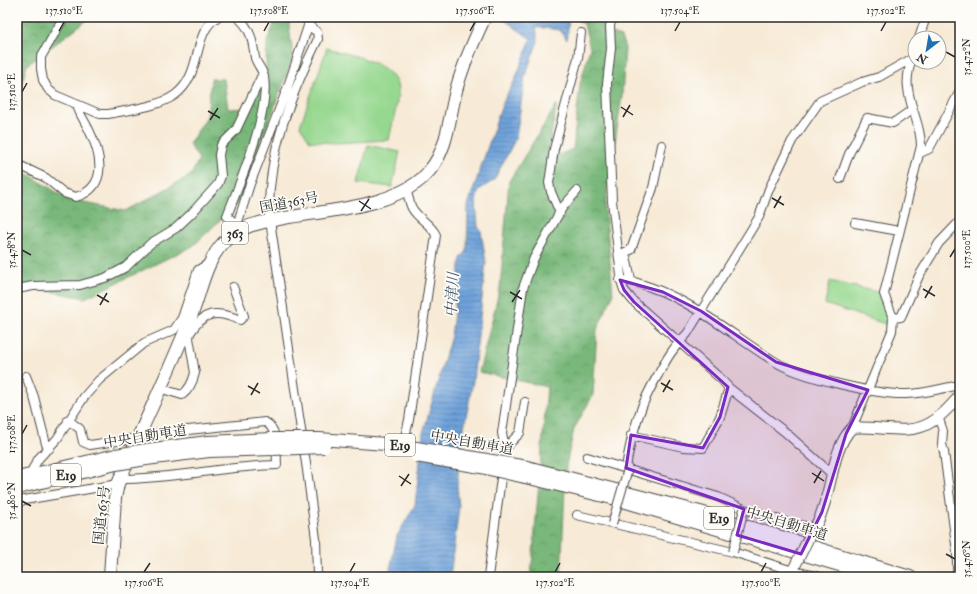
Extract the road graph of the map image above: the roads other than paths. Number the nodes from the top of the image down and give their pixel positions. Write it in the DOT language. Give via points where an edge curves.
graph roads {
  1 [pos="64,17"];
  2 [pos="218,17"];
  3 [pos="238,17"];
  4 [pos="485,17"];
  5 [pos="612,17"];
  6 [pos="926,17"];
  7 [pos="309,21"];
  8 [pos="922,30"];
  9 [pos="581,33"];
  10 [pos="907,62"];
  11 [pos="910,70"];
  12 [pos="263,73"];
  13 [pos="960,91"];
  14 [pos="77,105"];
  15 [pos="913,109"];
  16 [pos="662,145"];
  17 [pos="920,153"];
  18 [pos="17,164"];
  19 [pos="840,179"];
  20 [pos="406,190"];
  21 [pos="577,191"];
  22 [pos="560,213"];
  23 [pos="269,214"];
  24 [pos="960,221"];
  25 [pos="855,223"];
  26 [pos="238,227"];
  27 [pos="271,227"];
  28 [pos="899,232"];
  29 [pos="209,263"];
  30 [pos="620,280"];
  31 [pos="631,280"];
  32 [pos="233,287"];
  33 [pos="17,290"];
  34 [pos="701,311"];
  35 [pos="893,318"];
  36 [pos="188,332"];
  37 [pos="680,341"];
  38 [pos="26,376"];
  39 [pos="960,385"];
  40 [pos="160,388"];
  41 [pos="729,388"];
  42 [pos="868,390"];
  43 [pos="960,395"];
  44 [pos="525,402"];
  45 [pos="938,416"];
  46 [pos="68,420"];
  47 [pos="852,428"];
  48 [pos="631,435"];
  49 [pos="137,438"];
  50 [pos="404,441"];
  51 [pos="49,448"];
  52 [pos="505,448"];
  53 [pos="587,457"];
  54 [pos="116,459"];
  55 [pos="33,468"];
  56 [pos="627,468"];
  57 [pos="526,472"];
  58 [pos="833,475"];
  59 [pos="17,478"];
  60 [pos="119,482"];
  61 [pos="21,489"];
  62 [pos="20,502"];
  63 [pos="744,508"];
  64 [pos="577,515"];
  65 [pos="612,524"];
  66 [pos="813,531"];
  67 [pos="732,552"];
  68 [pos="792,571"];
  69 [pos="110,577"];
  70 [pos="317,577"];
  71 [pos="488,577"];
  72 [pos="820,577"];
  73 [pos="880,577"];
  74 [pos="910,577"];
  75 [pos="957,577"];
  1 -- 14 [label="street" via="41,57 40,69 48,89"];
  2 -- 14 [label="street" via="205,28 191,75 172,97 108,114 93,112"];
  3 -- 12 [label="street" via="250,32 256,62"];
  4 -- 20 [label="highway, 国道363号 / 363" via="465,60 440,153 430,170"];
  5 -- 30 [label="street" via="608,91 612,201"];
  6 -- 8 [label="street"];
  7 -- 23 [label="street" via="317,32 318,39 286,113 268,187"];
  7 -- 26 [label="street"];
  9 -- 22 [label="street" via="578,58 554,149 550,177 551,192"];
  10 -- 34 [label="street" via="879,77 820,101 792,141 759,217"];
  11 -- 15 [label="street" via="907,88"];
  12 -- 26 [label="street" via="263,101 252,148 227,216"];
  12 -- 33 [label="street" via="236,130 222,145 219,155 221,176 218,184 192,214 176,228 151,243 126,268 105,278 80,285 33,286"];
  13 -- 17 [label="street" via="929,149"];
  14 -- 18 [label="street" via="93,139 100,166 99,174 89,191 76,197 64,193 46,178"];
  15 -- 17 [label="street" via="921,135"];
  15 -- 19 [label="street" via="893,123 867,118"];
  16 -- 31 [label="street" via="653,188 632,250 625,252"];
  17 -- 28 [label="street"];
  20 -- 26 [label="highway, 国道363号 / 363" via="384,200"];
  20 -- 50 [label="street" via="412,208 436,234"];
  21 -- 22 [label="street"];
  22 -- 52 [label="street" via="534,258 523,288 502,433"];
  24 -- 35 [label="street" via="939,243 919,276 901,317"];
  25 -- 28 [label="street"];
  26 -- 29 [label="highway, 国道363号 / 363"];
  27 -- 70 [label="street" via="308,478 316,539"];
  28 -- 35 [label="street" via="884,294"];
  29 -- 36 [label="highway, 国道363号 / 363"];
  29 -- 46 [label="street" via="198,270 182,318 174,330 141,346 99,380"];
  30 -- 31 [label="street"];
  30 -- 37 [label="street" via="634,302"];
  31 -- 34 [label="street"];
  32 -- 36 [label="street" via="244,316 240,320 225,315 206,315"];
  34 -- 37 [label="street"];
  34 -- 42 [label="street" via="776,362 827,380"];
  35 -- 42 [label="street" via="892,331"];
  36 -- 40 [label="highway, 国道363号 / 363"];
  36 -- 40 [label="street" via="196,373 194,378 182,395"];
  37 -- 41 [label="street"];
  37 -- 48 [label="street" via="647,392"];
  38 -- 51 [label="street"];
  39 -- 42 [label="street" via="930,392 905,394"];
  40 -- 49 [label="highway, 国道363号 / 363"];
  41 -- 48 [label="street" via="720,417 703,448 683,447"];
  41 -- 58 [label="street" via="785,432"];
  42 -- 47 [label="street"];
  43 -- 45 [label="main road"];
  44 -- 52 [label="street" via="520,433"];
  45 -- 47 [label="main road" via="928,424 912,429"];
  45 -- 75 [label="street" via="943,431 942,444 957,552"];
  46 -- 49 [label="street" via="80,429 83,442 90,445"];
  46 -- 51 [label="street"];
  47 -- 58 [label="main road" via="846,434"];
  48 -- 56 [label="street"];
  49 -- 60 [label="highway, 国道363号 / 363"];
  49 -- 60 [label="street" via="149,434 265,422 271,425 275,432 278,466 253,466"];
  51 -- 55 [label="street"];
  52 -- 71 [label="street"];
  53 -- 56 [label="street"];
  54 -- 57 [label="highway, 中央自動車道 / E19, bridge" via="146,454 209,452 273,444 397,453"];
  54 -- 59 [label="highway, 中央自動車道 / E19"];
  54 -- 61 [label="highway, 中央自動車道 / E19"];
  56 -- 63 [label="street"];
  56 -- 65 [label="street, bridge"];
  57 -- 73 [label="highway, 中央自動車道 / E19"];
  57 -- 74 [label="highway, 中央自動車道 / E19" via="700,512"];
  58 -- 66 [label="main road" via="822,512"];
  60 -- 62 [label="street"];
  60 -- 69 [label="highway, 国道363号 / 363" via="115,498"];
  61 -- 62 [label="street"];
  63 -- 66 [label="street"];
  63 -- 67 [label="street, bridge"];
  64 -- 65 [label="street"];
  65 -- 67 [label="street"];
  66 -- 68 [label="main road, bridge"];
  67 -- 68 [label="street"];
  68 -- 72 [label="street"];
}
